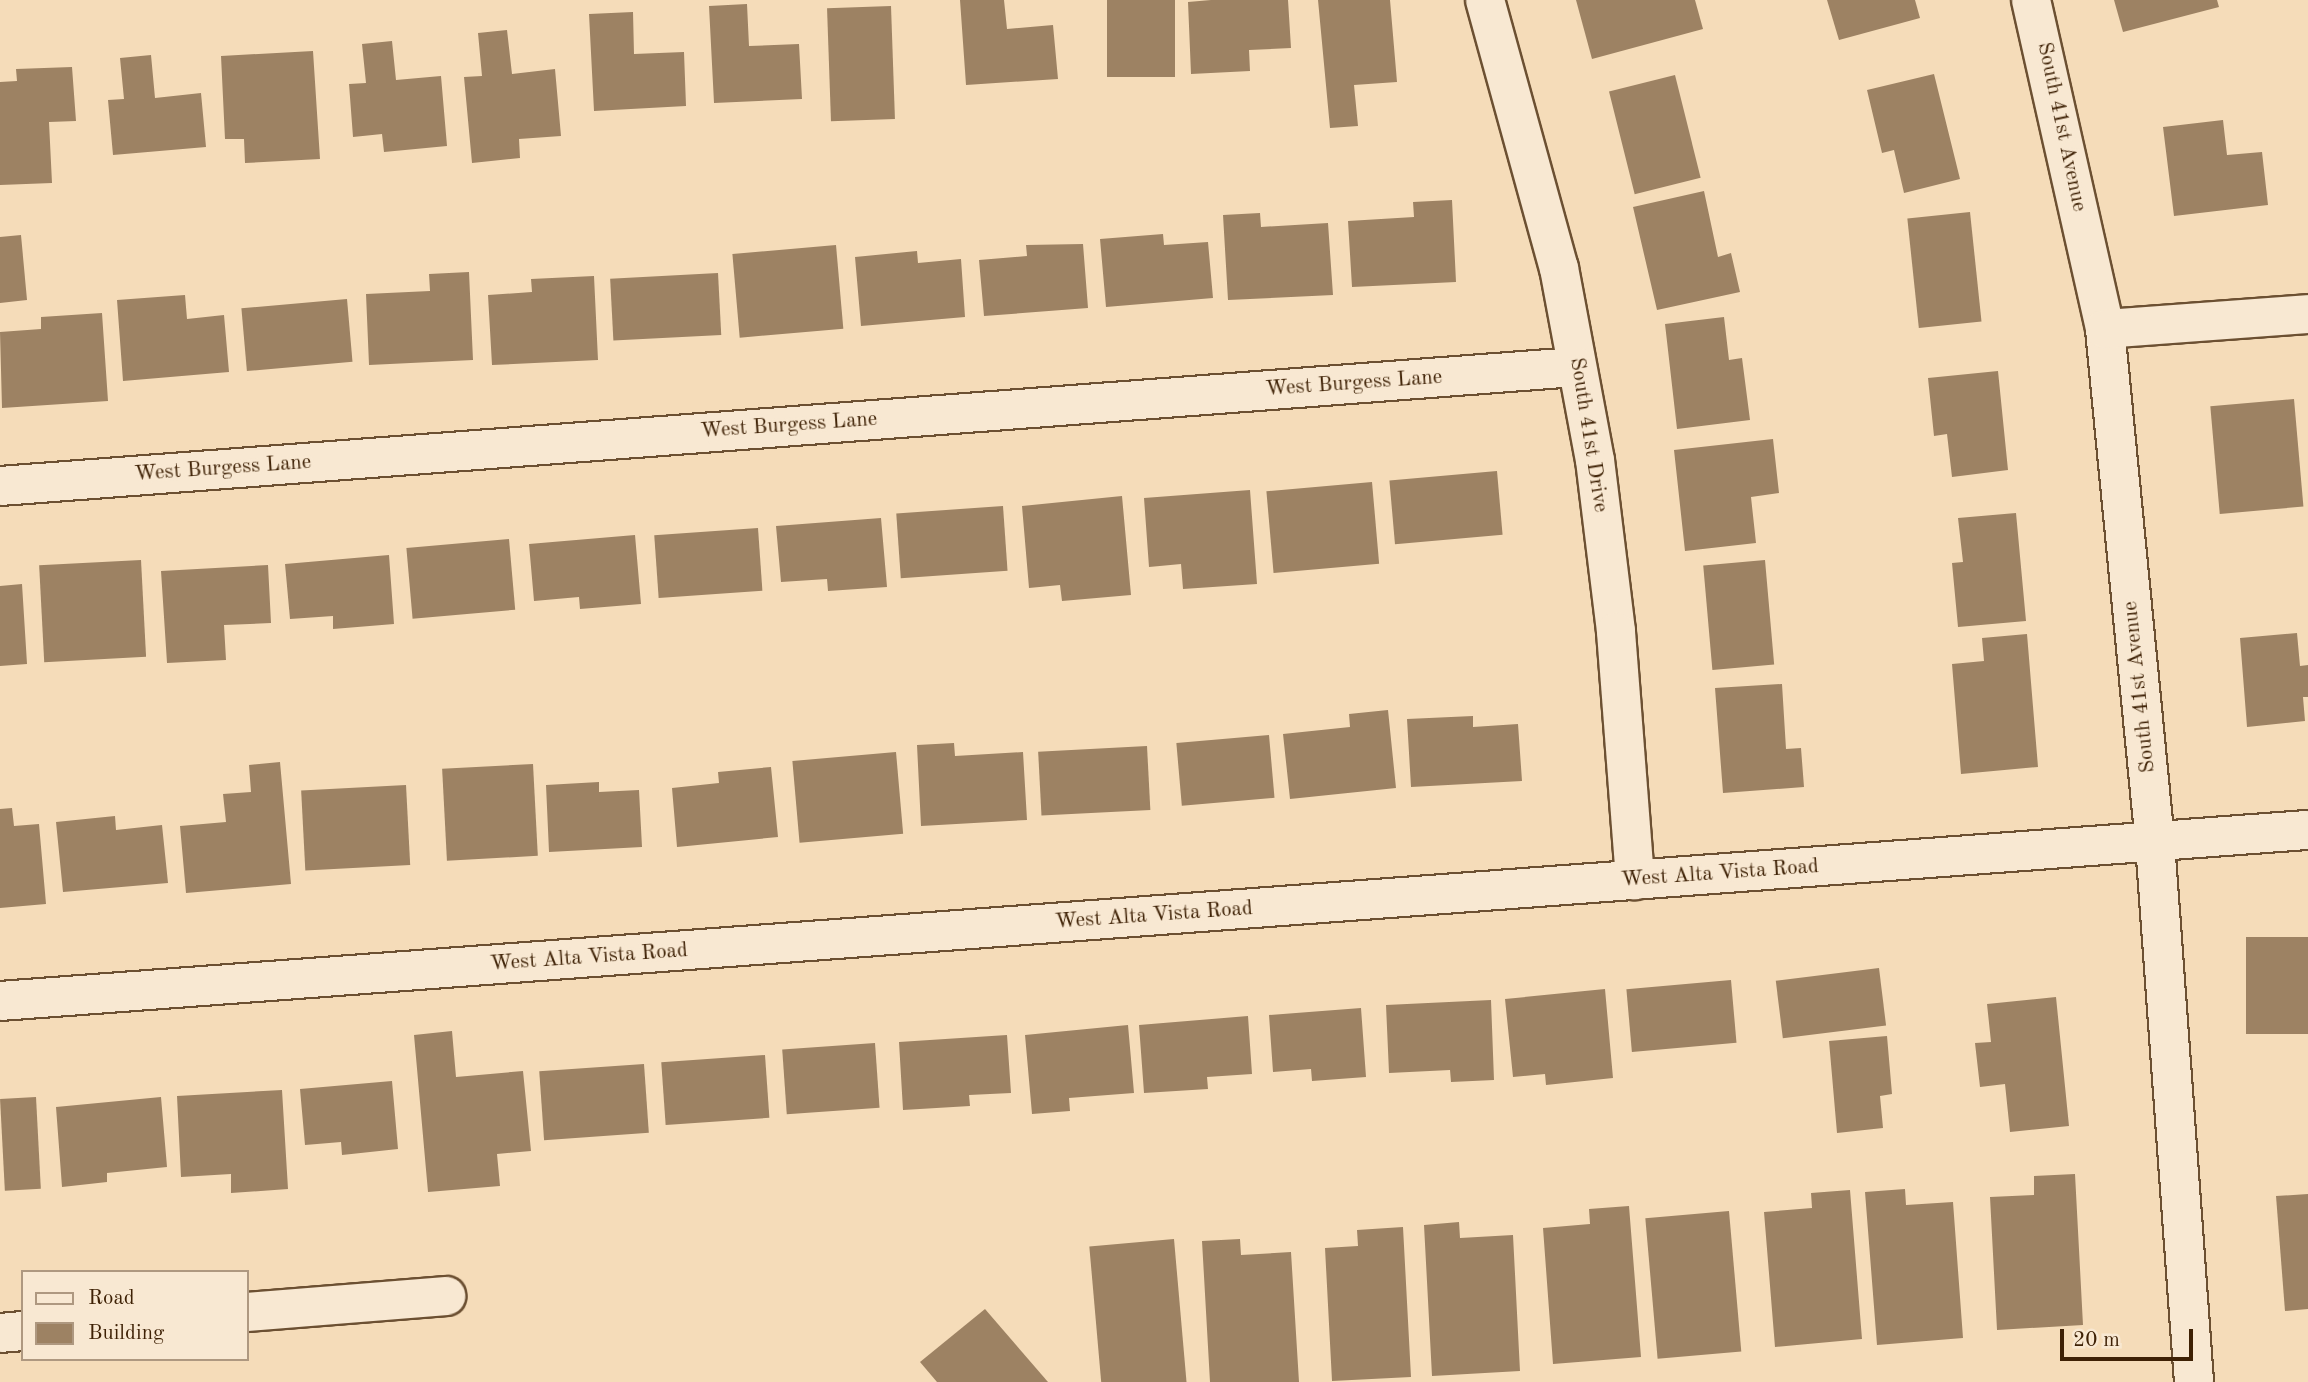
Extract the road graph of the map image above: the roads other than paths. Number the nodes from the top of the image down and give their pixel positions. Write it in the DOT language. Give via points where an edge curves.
graph roads {
  1 [pos="1485,0"];
  2 [pos="2031,0"];
  3 [pos="2308,314"];
  4 [pos="2105,329"];
  5 [pos="1577,367"];
  6 [pos="0,486"];
  7 [pos="2308,830"];
  8 [pos="2155,843"];
  9 [pos="1635,880"];
  10 [pos="0,1001"];
  11 [pos="446,1296"];
  12 [pos="248,1312"];
  13 [pos="21,1331"];
  14 [pos="0,1333"];
  15 [pos="2194,1382"];
  1 -- 5 [label="street, South 41st Drive" via="1559,268"];
  2 -- 4 [label="street, South 41st Avenue"];
  3 -- 4 [label="street"];
  4 -- 8 [label="street, South 41st Avenue"];
  5 -- 6 [label="street, West Burgess Lane"];
  5 -- 9 [label="street, South 41st Drive" via="1595,460 1616,632"];
  7 -- 8 [label="street, West Alta Vista Road"];
  8 -- 9 [label="street, West Alta Vista Road"];
  8 -- 15 [label="street, South 41st Avenue"];
  9 -- 10 [label="street, West Alta Vista Road"];
  11 -- 12 [label="street"];
  13 -- 14 [label="street"];
}
